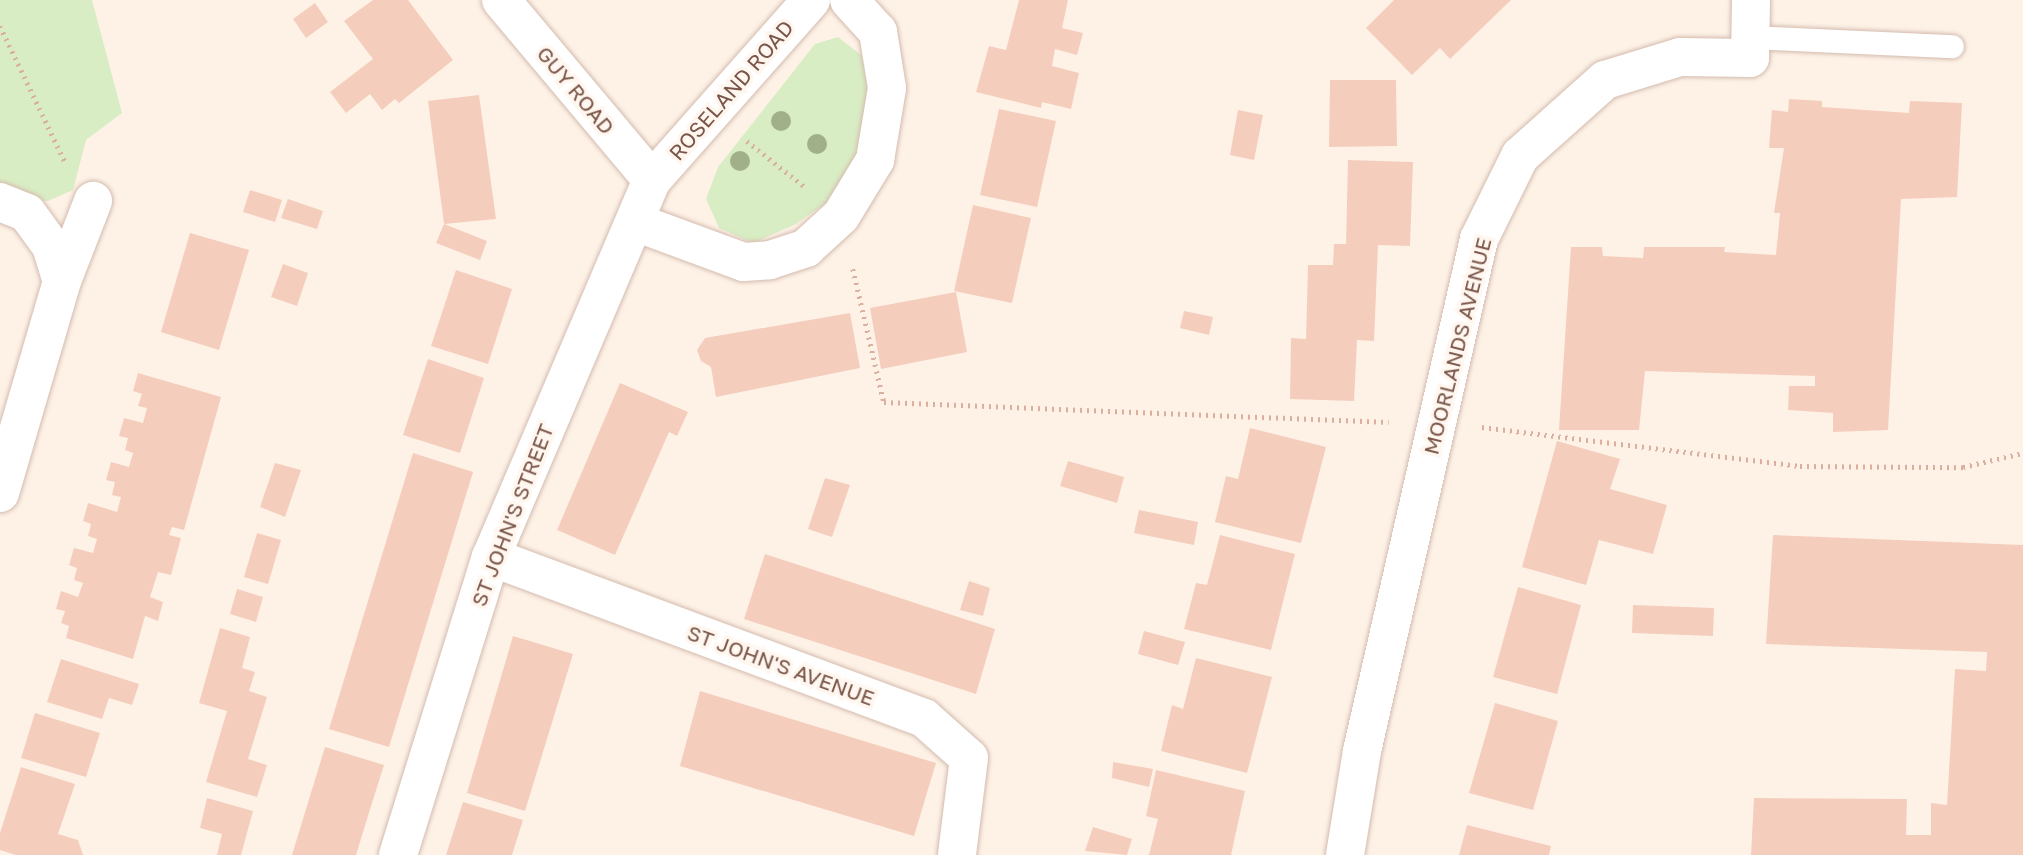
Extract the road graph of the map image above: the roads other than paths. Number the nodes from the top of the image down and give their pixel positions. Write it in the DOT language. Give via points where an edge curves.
graph roads {
  1 [pos="501,0"];
  2 [pos="811,0"];
  3 [pos="849,0"];
  4 [pos="1751,18"];
  5 [pos="1952,46"];
  6 [pos="652,180"];
  7 [pos="93,201"];
  8 [pos="0,202"];
  9 [pos="635,222"];
  10 [pos="62,281"];
  11 [pos="0,493"];
  12 [pos="491,557"];
  13 [pos="398,855"];
  14 [pos="957,855"];
  15 [pos="1345,855"];
  1 -- 6 [label="street, GUY ROAD"];
  2 -- 6 [label="street, ROSELAND ROAD"];
  3 -- 9 [label="street" via="878,32 887,88 875,160 841,216 806,248 770,260 744,262"];
  4 -- 5 [label="lane"];
  4 -- 15 [label="street, MOORLANDS AVENUE" via="1750,58 1680,57 1605,80 1520,156 1479,239 1362,751"];
  6 -- 9 [label="street, ST JOHN'S STREET"];
  7 -- 10 [label="street"];
  8 -- 10 [label="street" via="27,213 51,246"];
  9 -- 12 [label="street, ST JOHN'S STREET"];
  10 -- 11 [label="street"];
  12 -- 13 [label="street, ST JOHN'S STREET"];
  12 -- 14 [label="street, ST JOHN'S AVENUE" via="924,718 969,758"];
}
